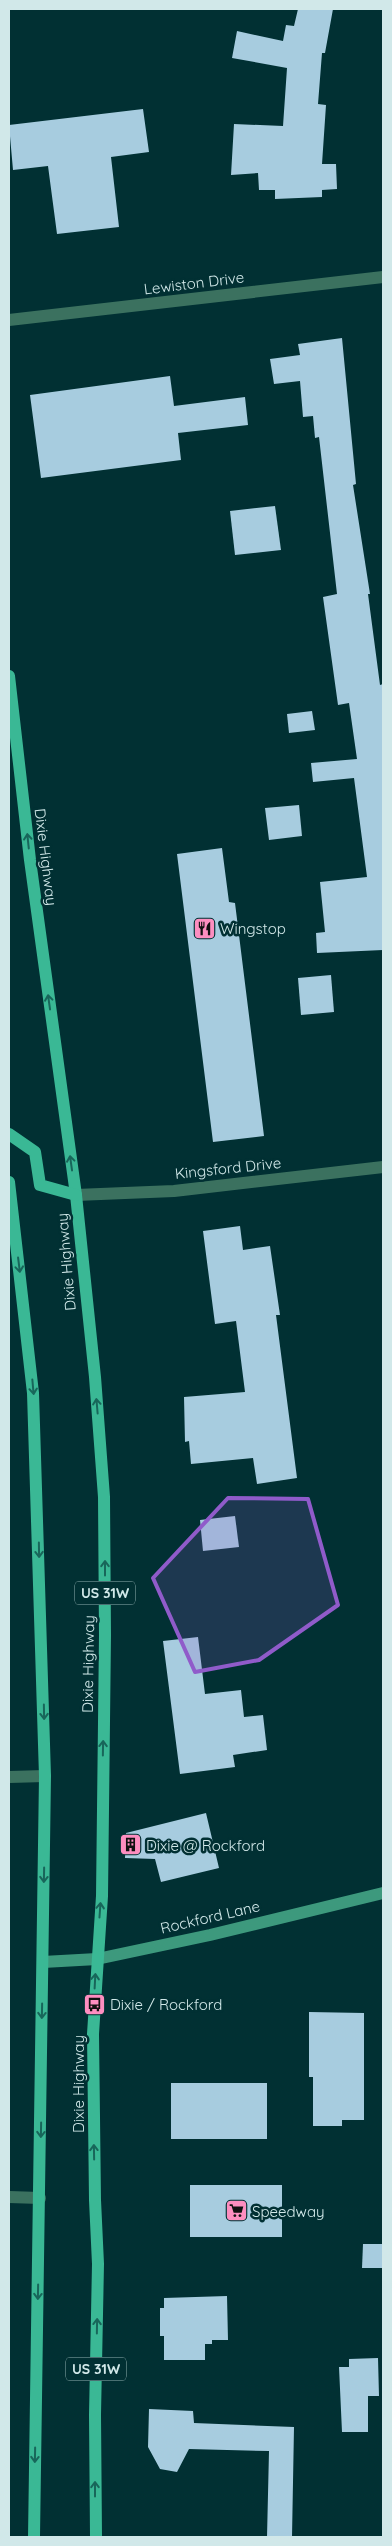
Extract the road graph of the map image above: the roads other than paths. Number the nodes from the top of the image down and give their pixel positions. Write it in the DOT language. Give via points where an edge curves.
graph roads {
  1 [pos="383,277"];
  2 [pos="9,320"];
  3 [pos="9,676"];
  4 [pos="9,1134"];
  5 [pos="383,1167"];
  6 [pos="9,1182"];
  7 [pos="76,1195"];
  8 [pos="45,1776"];
  9 [pos="9,1777"];
  10 [pos="383,1893"];
  11 [pos="97,1959"];
  12 [pos="43,1962"];
  13 [pos="9,2197"];
  14 [pos="40,2198"];
  15 [pos="34,2537"];
  16 [pos="96,2537"];
  1 -- 2 [label="street, Lewiston Drive"];
  7 -- 3 [label="main road, Dixie Highway / US 31W, one-way" via="30,860"];
  4 -- 7 [label="main road" via="35,1152 40,1185"];
  5 -- 7 [label="street, Kingsford Drive" via="174,1191"];
  6 -- 8 [label="main road, one-way" via="29,1339 35,1422"];
  11 -- 7 [label="main road, Dixie Highway / US 31W, one-way" via="102,1896 104,1507 95,1377"];
  8 -- 9 [label="street"];
  8 -- 12 [label="main road, one-way"];
  10 -- 11 [label="main road, Rockford Lane"];
  11 -- 12 [label="main road, Rockford Lane"];
  16 -- 11 [label="main road, Dixie Highway / US 31W, one-way" via="98,2264 93,2068"];
  12 -- 14 [label="main road, one-way"];
  13 -- 14 [label="street"];
  14 -- 15 [label="main road, one-way"];
}
